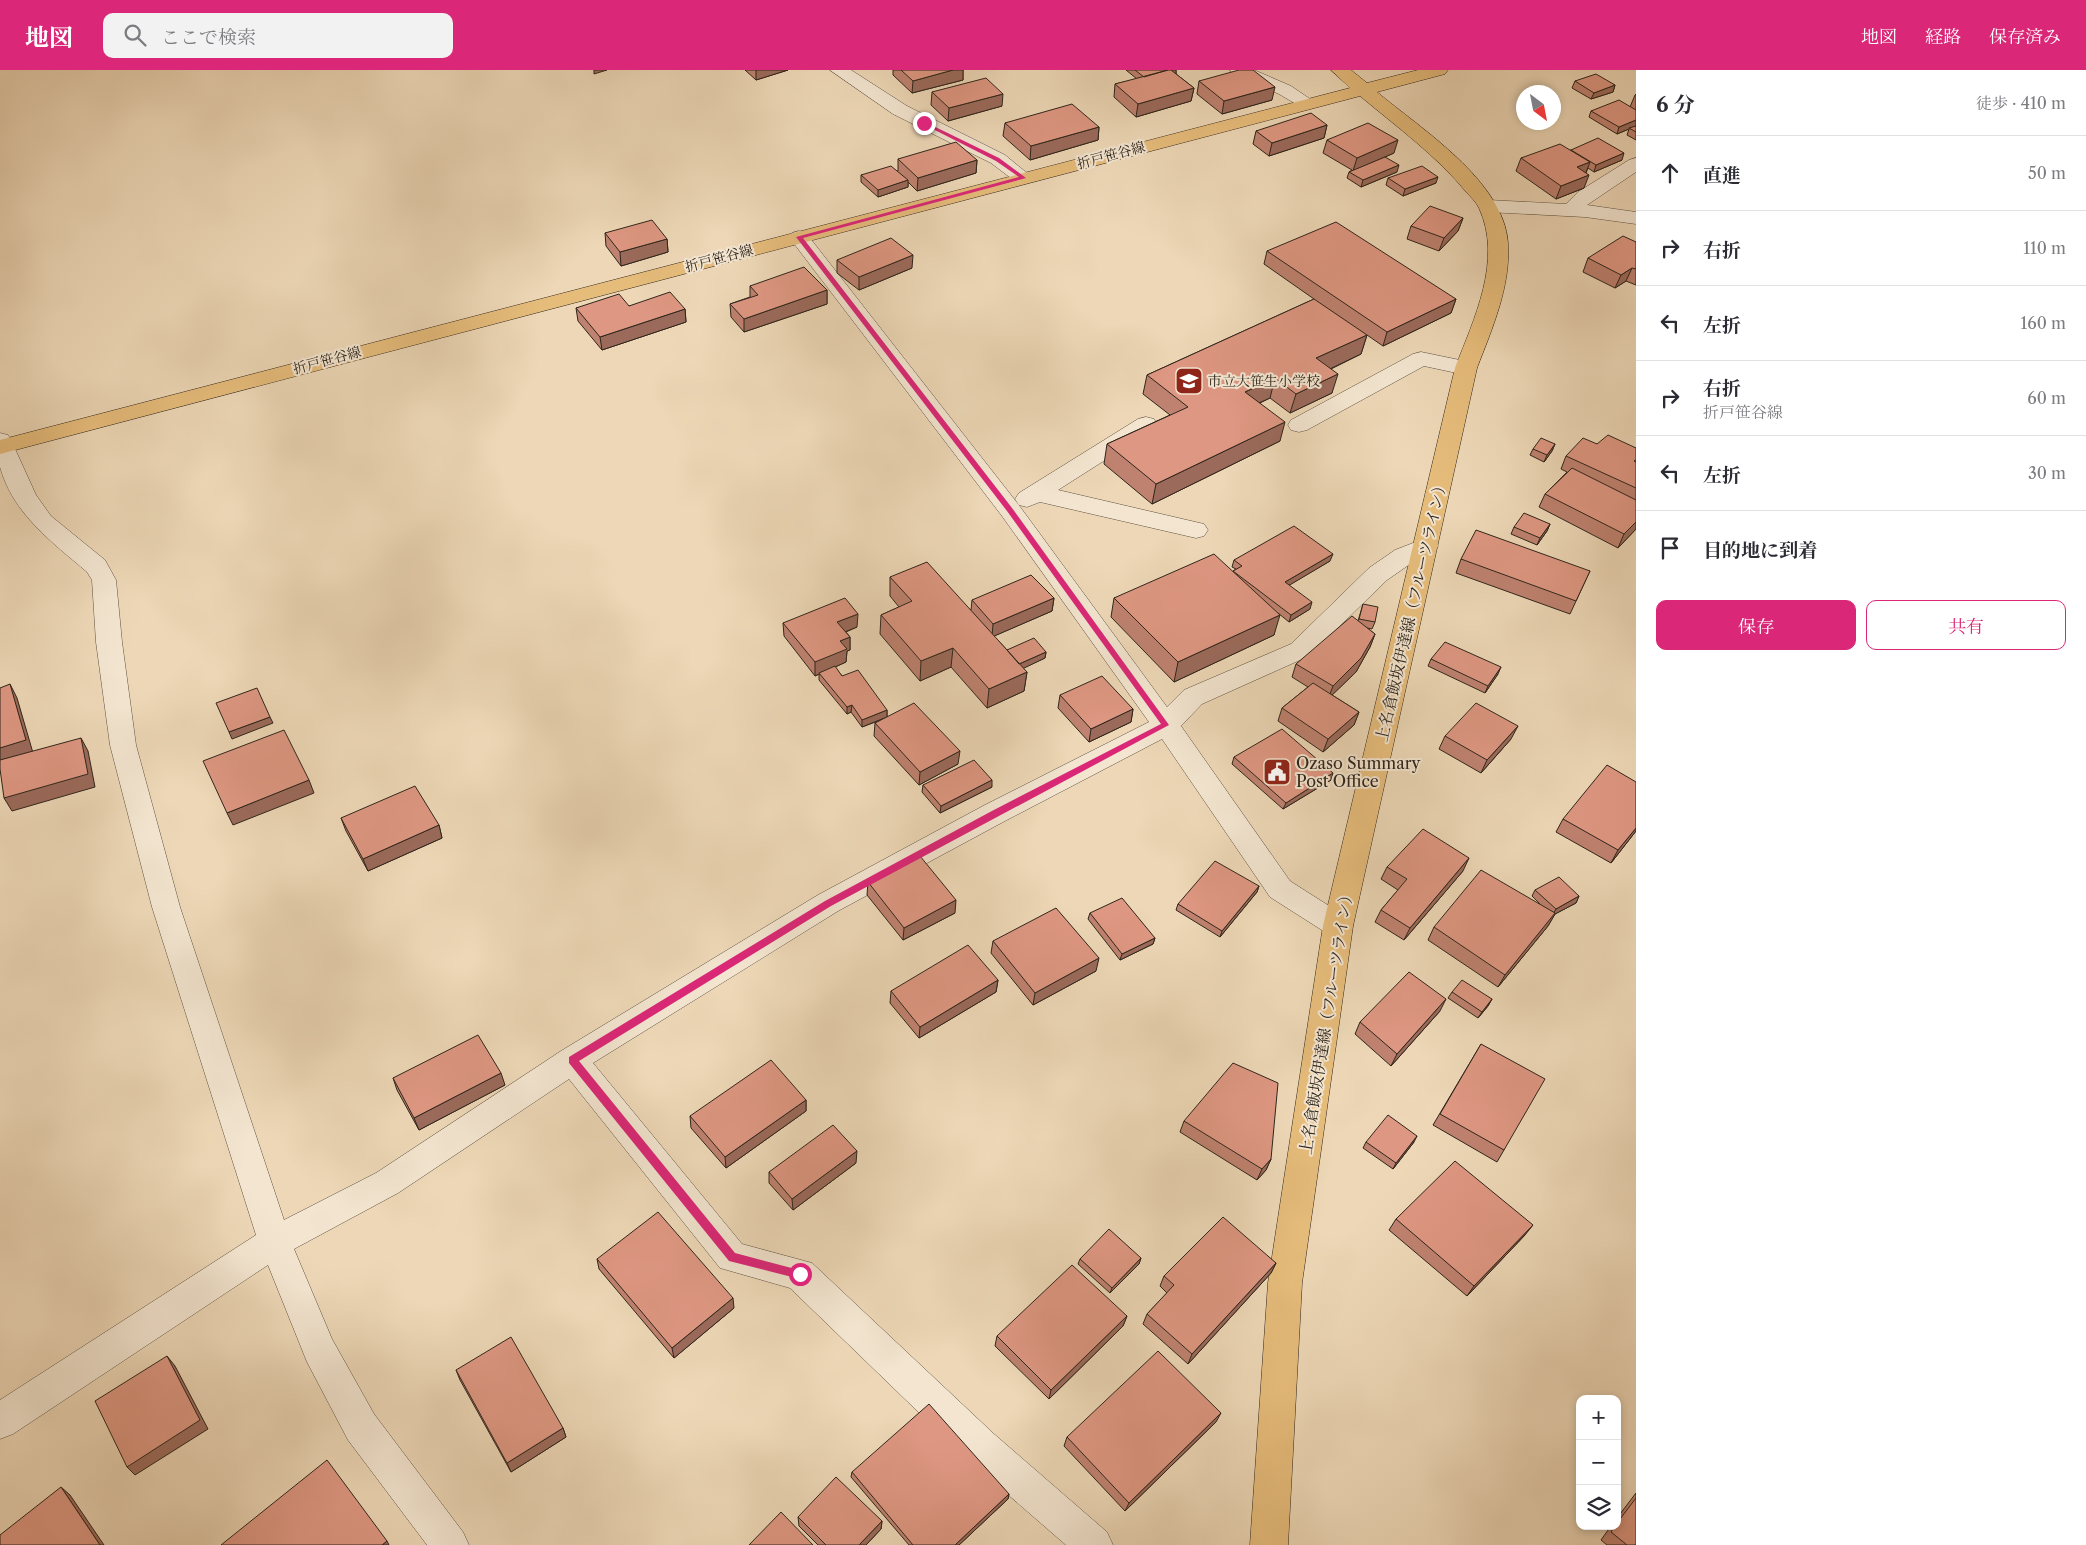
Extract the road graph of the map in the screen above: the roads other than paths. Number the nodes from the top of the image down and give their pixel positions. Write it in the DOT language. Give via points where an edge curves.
graph roads {
  1 [pos="839,70"];
  2 [pos="1239,70"];
  3 [pos="1340,70"];
  4 [pos="1439,70"];
  5 [pos="1362,88"];
  6 [pos="1307,103"];
  7 [pos="1636,164"];
  8 [pos="1024,178"];
  9 [pos="1488,206"];
  10 [pos="1571,210"];
  11 [pos="1636,218"];
  12 [pos="799,237"];
  13 [pos="1466,368"];
  14 [pos="1146,424"];
  15 [pos="1299,425"];
  16 [pos="1,444"];
  17 [pos="1036,493"];
  18 [pos="1010,510"];
  19 [pos="1196,530"];
  20 [pos="1426,546"];
  21 [pos="1166,725"];
  22 [pos="1338,926"];
  23 [pos="572,1060"];
  24 [pos="275,1242"];
  25 [pos="0,1421"];
  26 [pos="450,1545"];
  27 [pos="1094,1545"];
  28 [pos="1269,1545"];
  1 -- 8 [label="street" via="900,110 998,160"];
  2 -- 6 [label="street"];
  3 -- 5 [label="main road, 上名倉飯坂伊達線（フルーツライン）"];
  4 -- 5 [label="main road, 折戸笹谷線"];
  5 -- 6 [label="main road, 折戸笹谷線"];
  5 -- 9 [label="main road, 上名倉飯坂伊達線（フルーツライン）" via="1458,169"];
  6 -- 8 [label="main road, 折戸笹谷線"];
  7 -- 10 [label="street" via="1585,196"];
  8 -- 12 [label="main road, 折戸笹谷線"];
  9 -- 10 [label="street"];
  9 -- 13 [label="main road, 上名倉飯坂伊達線（フルーツライン）" via="1498,242 1497,268 1488,311"];
  10 -- 11 [label="street"];
  12 -- 16 [label="main road, 折戸笹谷線"];
  12 -- 18 [label="street"];
  13 -- 15 [label="street" via="1421,359"];
  13 -- 20 [label="main road, 上名倉飯坂伊達線（フルーツライン）"];
  14 -- 17 [label="street"];
  16 -- 24 [label="street" via="25,497 43,522 96,566 104,580 122,745 166,907"];
  17 -- 18 [label="street"];
  17 -- 19 [label="street"];
  18 -- 21 [label="street"];
  20 -- 21 [label="street" via="1378,574 1300,650 1193,697"];
  20 -- 22 [label="main road, 上名倉飯坂伊達線（フルーツライン）"];
  21 -- 22 [label="street" via="1280,889"];
  21 -- 23 [label="street" via="828,903"];
  22 -- 28 [label="main road, 上名倉飯坂伊達線（フルーツライン）" via="1285,1283"];
  23 -- 24 [label="street" via="387,1184"];
  23 -- 27 [label="street" via="732,1257 800,1274 982,1447"];
  24 -- 25 [label="street"];
  24 -- 26 [label="street" via="319,1350 361,1427"];
}
